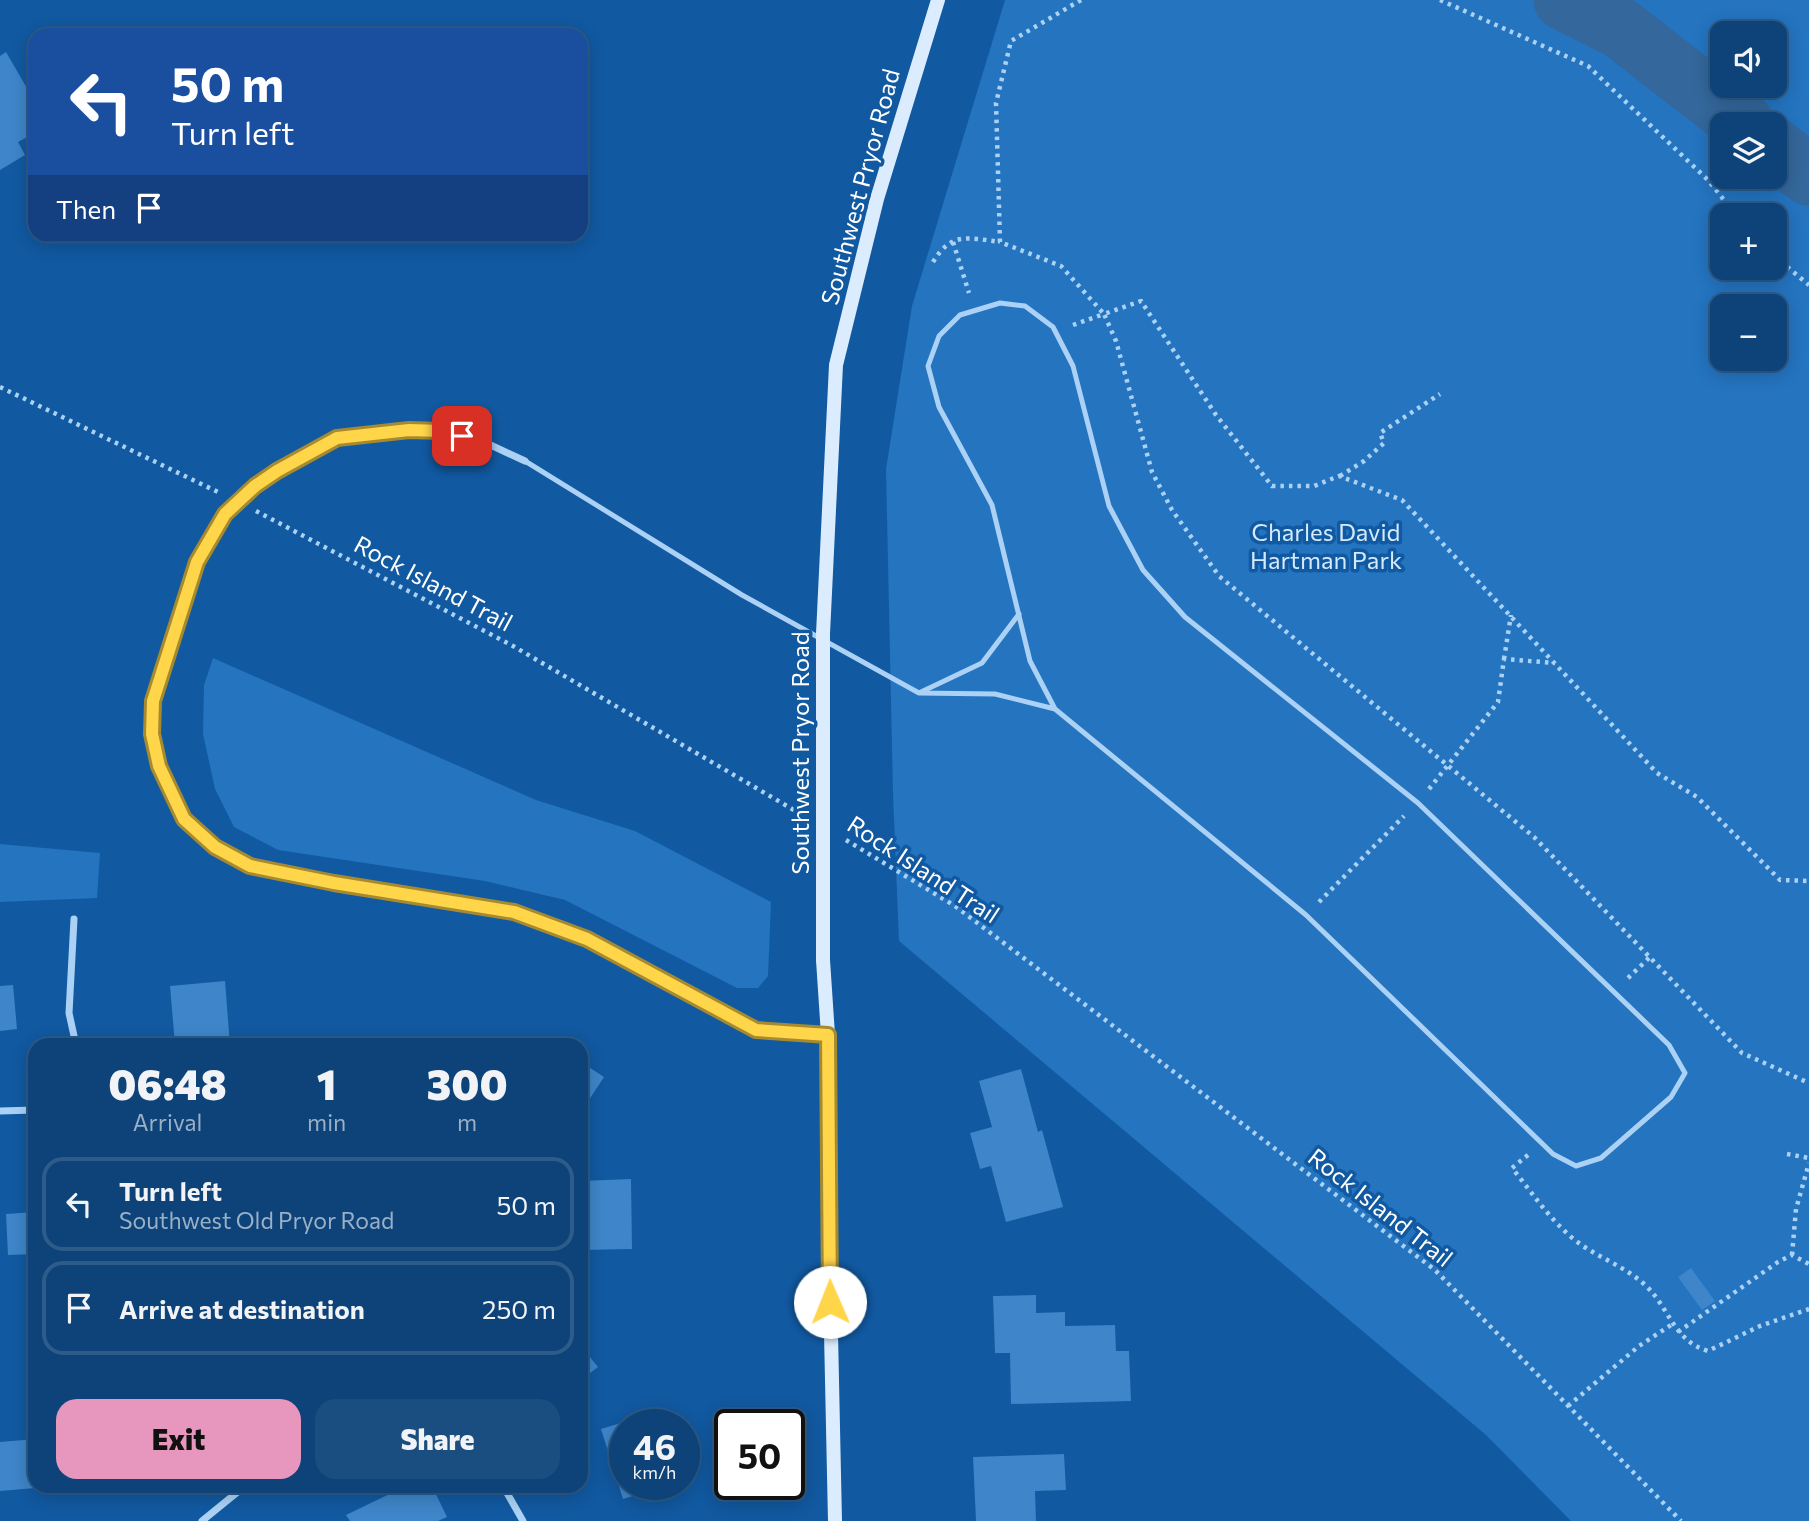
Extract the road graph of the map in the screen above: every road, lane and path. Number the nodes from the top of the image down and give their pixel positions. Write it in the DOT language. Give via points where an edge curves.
graph roads {
  1 [pos="938,0"];
  2 [pos="1081,0"];
  3 [pos="1440,0"];
  4 [pos="1726,203"];
  5 [pos="953,241"];
  6 [pos="1000,242"];
  7 [pos="933,262"];
  8 [pos="1787,267"];
  9 [pos="1809,285"];
  10 [pos="975,311"];
  11 [pos="1104,313"];
  12 [pos="1056,332"];
  13 [pos="0,387"];
  14 [pos="1440,394"];
  15 [pos="525,461"];
  16 [pos="1339,476"];
  17 [pos="238,501"];
  18 [pos="1019,614"];
  19 [pos="1511,615"];
  20 [pos="1504,659"];
  21 [pos="1555,663"];
  22 [pos="919,693"];
  23 [pos="1055,709"];
  24 [pos="1448,766"];
  25 [pos="1418,803"];
  26 [pos="802,814"];
  27 [pos="838,835"];
  28 [pos="1809,881"];
  29 [pos="1306,915"];
  30 [pos="74,919"];
  31 [pos="1650,957"];
  32 [pos="1614,992"];
  33 [pos="828,1035"];
  34 [pos="74,1038"];
  35 [pos="1809,1083"];
  36 [pos="28,1110"];
  37 [pos="0,1111"];
  38 [pos="1542,1143"];
  39 [pos="1787,1154"];
  40 [pos="1809,1160"];
  41 [pos="1791,1255"];
  42 [pos="1809,1264"];
  43 [pos="1809,1309"];
  44 [pos="1671,1325"];
  45 [pos="1678,1332"];
  46 [pos="1568,1406"];
  47 [pos="236,1493"];
  48 [pos="507,1493"];
  49 [pos="202,1521"];
  50 [pos="523,1521"];
  51 [pos="835,1521"];
  52 [pos="1681,1521"];
  1 -- 33 [label="main road, Southwest Pryor Road, bridge" via="877,199 836,365 823,634 823,960"];
  2 -- 6 [label="path" via="1012,41 996,103"];
  3 -- 4 [label="path" via="1588,66"];
  5 -- 6 [label="path" via="964,237"];
  5 -- 7 [label="path" via="943,245"];
  5 -- 10 [label="path"];
  6 -- 11 [label="path" via="1061,266"];
  8 -- 9 [label="path"];
  10 -- 12 [label="lane" via="1000,303 1025,306"];
  10 -- 18 [label="lane" via="960,315 939,336 928,366 939,407 992,505"];
  11 -- 12 [label="path"];
  11 -- 16 [label="path" via="1141,301 1216,415 1272,486 1314,486"];
  11 -- 24 [label="path" via="1152,472 1200,553 1219,576"];
  12 -- 25 [label="lane" via="1073,366 1109,506 1143,570 1185,617"];
  13 -- 17 [label="path, Rock Island Trail"];
  14 -- 16 [label="path" via="1380,433 1384,443"];
  15 -- 17 [label="street" via="482,441 443,431 370,432 337,438 306,453"];
  15 -- 22 [label="lane" via="742,595"];
  16 -- 19 [label="path" via="1402,500"];
  17 -- 26 [label="path, Rock Island Trail" via="513,646"];
  17 -- 33 [label="street" via="225,514 197,562 153,701 152,734 159,766 177,807 194,828 215,847 250,866 514,912 587,939 756,1030"];
  18 -- 22 [label="lane" via="982,663"];
  18 -- 23 [label="lane" via="1030,661"];
  19 -- 20 [label="path"];
  19 -- 21 [label="path"];
  20 -- 21 [label="path"];
  20 -- 24 [label="path" via="1498,702"];
  21 -- 28 [label="path" via="1657,774 1697,797 1780,880"];
  22 -- 23 [label="lane" via="995,694"];
  23 -- 29 [label="lane"];
  24 -- 25 [label="path"];
  24 -- 31 [label="path" via="1534,837"];
  25 -- 29 [label="path"];
  25 -- 32 [label="lane"];
  27 -- 46 [label="path, Rock Island Trail" via="955,906 1435,1270"];
  29 -- 38 [label="lane"];
  30 -- 34 [label="street" via="69,1013"];
  31 -- 32 [label="path"];
  31 -- 35 [label="path" via="1742,1053"];
  32 -- 38 [label="lane" via="1669,1045 1685,1073 1671,1097 1601,1158 1576,1166"];
  33 -- 51 [label="main road, Southwest Pryor Road"];
  36 -- 37 [label="street"];
  38 -- 44 [label="path" via="1512,1168 1555,1223 1644,1284 1662,1302"];
  39 -- 40 [label="path"];
  40 -- 41 [label="path" via="1796,1209"];
  41 -- 42 [label="path"];
  41 -- 45 [label="path"];
  43 -- 45 [label="path" via="1709,1351 1695,1347"];
  44 -- 45 [label="path"];
  44 -- 46 [label="path"];
  46 -- 52 [label="path, Rock Island Trail"];
  47 -- 49 [label="street"];
  48 -- 50 [label="street"];
}
